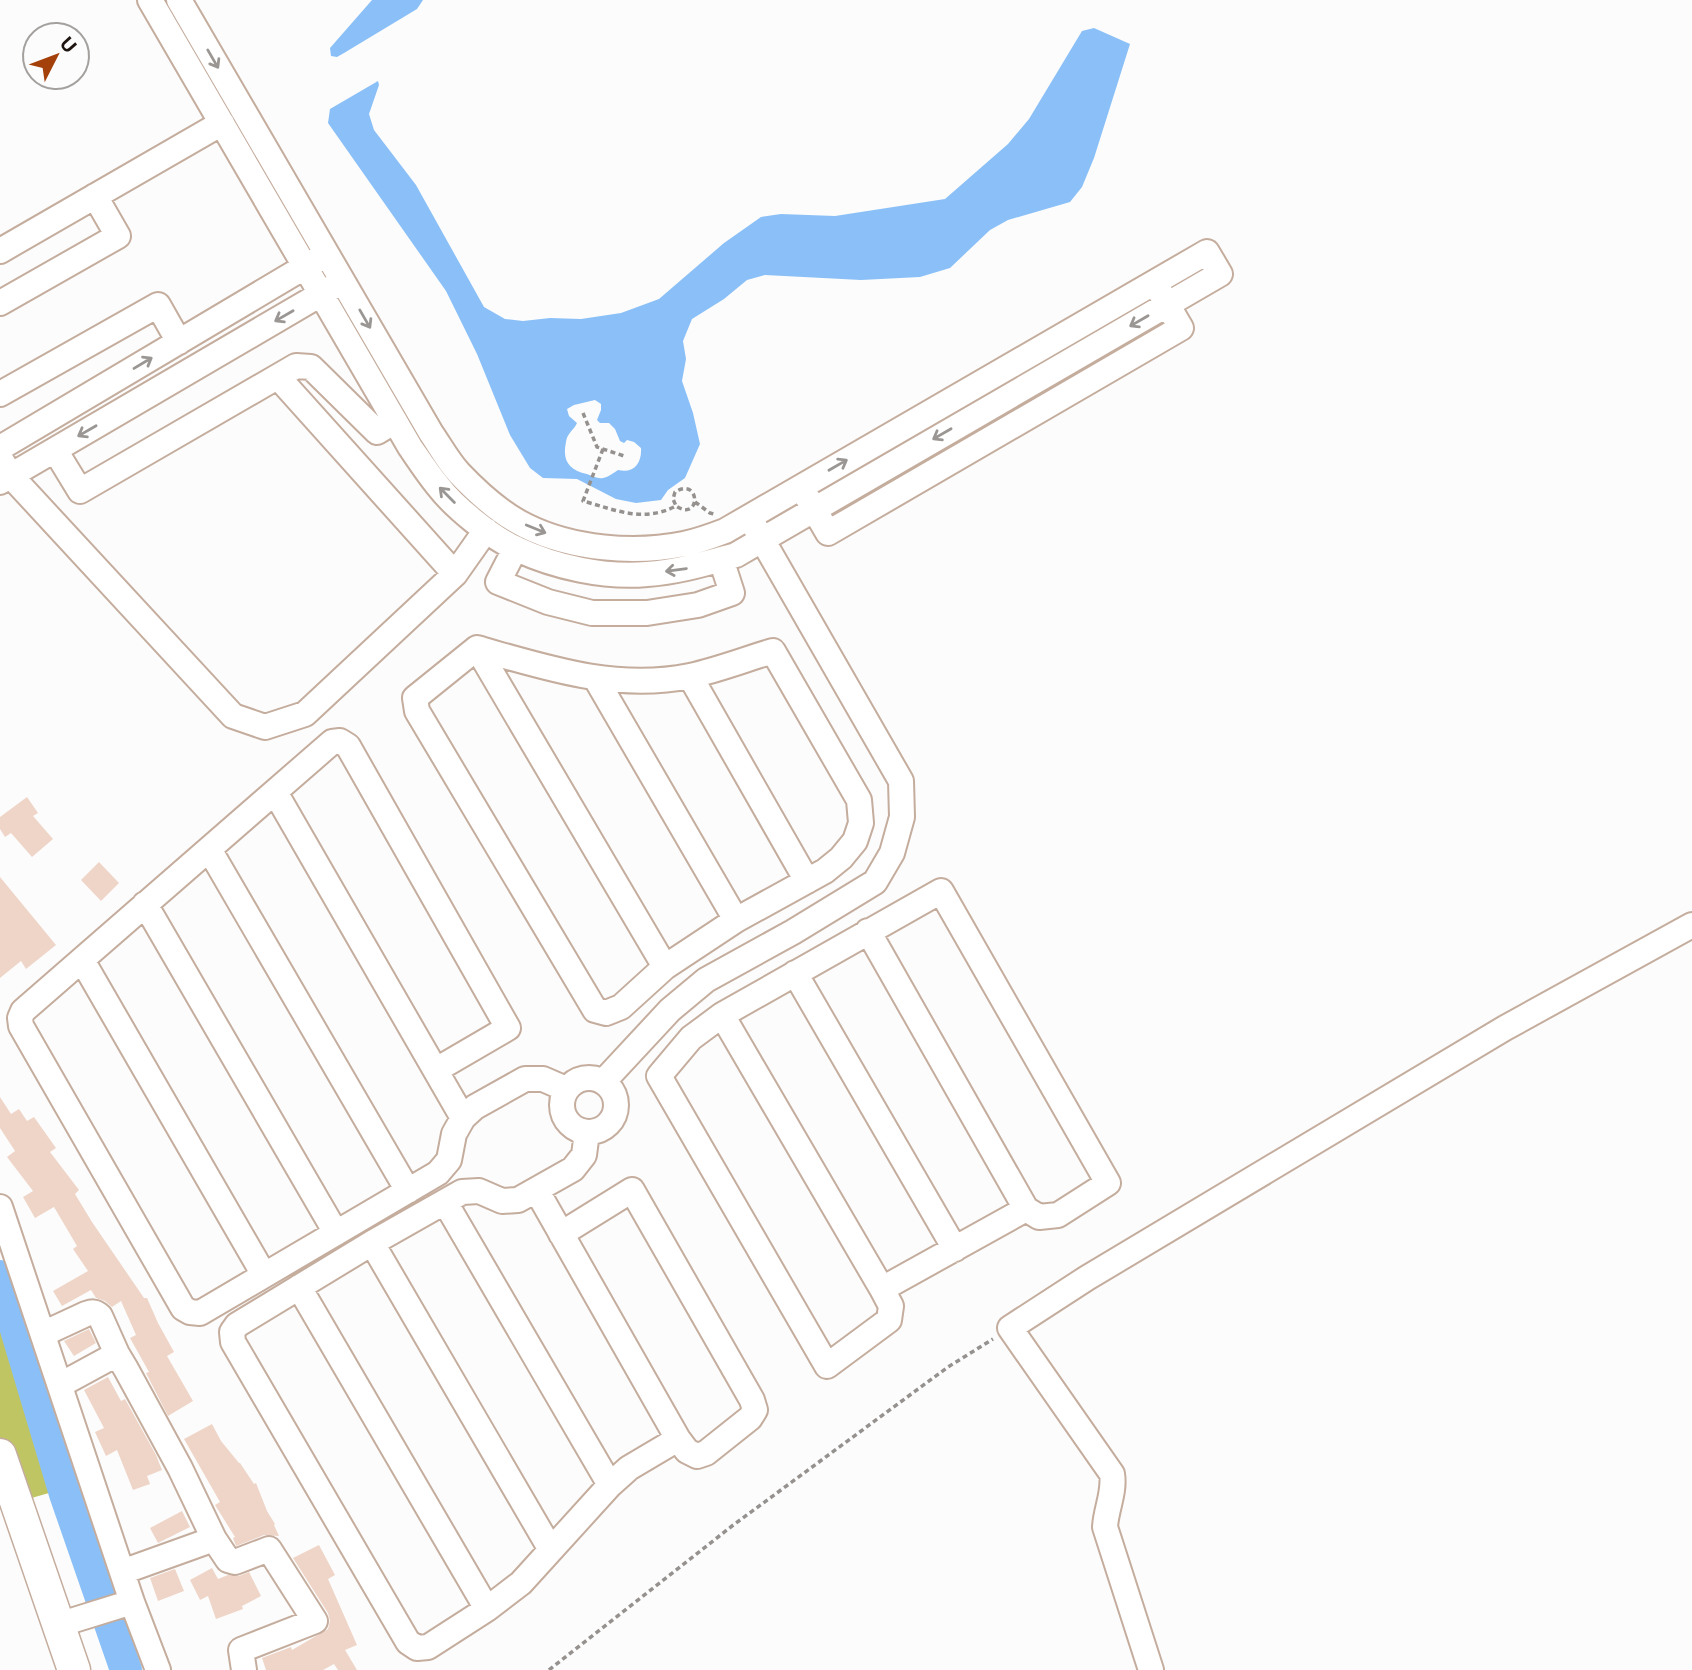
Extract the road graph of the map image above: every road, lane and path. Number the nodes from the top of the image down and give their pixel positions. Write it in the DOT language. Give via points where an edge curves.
graph roads {
  1 [pos="150,0"];
  2 [pos="179,0"];
  3 [pos="222,123"];
  4 [pos="95,196"];
  5 [pos="0,251"];
  6 [pos="327,254"];
  7 [pos="305,267"];
  8 [pos="343,281"];
  9 [pos="1154,283"];
  10 [pos="320,295"];
  11 [pos="0,303"];
  12 [pos="1167,305"];
  13 [pos="179,342"];
  14 [pos="278,377"];
  15 [pos="0,394"];
  16 [pos="583,413"];
  17 [pos="395,421"];
  18 [pos="0,448"];
  19 [pos="603,449"];
  20 [pos="55,450"];
  21 [pos="624,456"];
  22 [pos="4,472"];
  23 [pos="801,487"];
  24 [pos="676,506"];
  25 [pos="814,509"];
  26 [pos="749,517"];
  27 [pos="486,530"];
  28 [pos="762,539"];
  29 [pos="515,549"];
  30 [pos="721,559"];
  31 [pos="455,574"];
  32 [pos="477,648"];
  33 [pos="690,676"];
  34 [pos="596,679"];
  35 [pos="275,792"];
  36 [pos="209,849"];
  37 [pos="807,881"];
  38 [pos="774,900"];
  39 [pos="145,904"];
  40 [pos="736,920"];
  41 [pos="1692,925"];
  42 [pos="868,931"];
  43 [pos="793,932"];
  44 [pos="82,960"];
  45 [pos="739,961"];
  46 [pos="665,967"];
  47 [pos="795,973"];
  48 [pos="757,994"];
  49 [pos="722,1015"];
  50 [pos="436,1070"];
  51 [pos="604,1082"];
  52 [pos="566,1089"];
  53 [pos="463,1118"];
  54 [pos="587,1132"];
  55 [pos="408,1191"];
  56 [pos="537,1191"];
  57 [pos="445,1202"];
  58 [pos="0,1207"];
  59 [pos="1026,1209"];
  60 [pos="336,1233"];
  61 [pos="561,1234"];
  62 [pos="372,1243"];
  63 [pos="955,1249"];
  64 [pos="264,1275"];
  65 [pos="299,1287"];
  66 [pos="882,1289"];
  67 [pos="1010,1328"];
  68 [pos="43,1335"];
  69 [pos="117,1354"];
  70 [pos="60,1385"];
  71 [pos="678,1440"];
  72 [pos="0,1455"];
  73 [pos="610,1485"];
  74 [pos="214,1539"];
  75 [pos="551,1550"];
  76 [pos="122,1572"];
  77 [pos="129,1603"];
  78 [pos="487,1609"];
  79 [pos="58,1625"];
  80 [pos="74,1670"];
  81 [pos="158,1670"];
  82 [pos="244,1670"];
  83 [pos="549,1670"];
  84 [pos="1151,1670"];
  1 -- 3 [label="street"];
  2 -- 6 [label="street, one-way"];
  3 -- 4 [label="street"];
  3 -- 7 [label="street"];
  4 -- 5 [label="street"];
  4 -- 11 [label="street" via="118,236"];
  6 -- 7 [label="street"];
  6 -- 8 [label="street"];
  7 -- 10 [label="street"];
  7 -- 13 [label="street"];
  8 -- 10 [label="street"];
  8 -- 26 [label="street, one-way" via="458,471 489,501 526,526 568,541 645,550 685,544 725,531"];
  9 -- 12 [label="street"];
  9 -- 12 [label="street" via="1207,252 1220,274"];
  23 -- 9 [label="street, one-way"];
  10 -- 17 [label="street"];
  10 -- 20 [label="street, one-way"];
  12 -- 25 [label="street"];
  13 -- 15 [label="street" via="158,304"];
  18 -- 13 [label="street, one-way"];
  14 -- 17 [label="street" via="296,366 311,368 377,432"];
  14 -- 20 [label="street" via="80,491"];
  14 -- 31 [label="street"];
  16 -- 19 [label="path" via="597,447"];
  27 -- 17 [label="street, one-way" via="439,488"];
  19 -- 21 [label="path"];
  19 -- 24 [label="path" via="583,501 625,514 648,514"];
  20 -- 22 [label="street"];
  22 -- 31 [label="street" via="233,716 265,727 305,714"];
  23 -- 25 [label="street"];
  23 -- 26 [label="street"];
  24 -- 24 [label="path" via="676,492 682,488 694,494 692,507 681,510"];
  25 -- 28 [label="street"];
  26 -- 28 [label="street"];
  27 -- 29 [label="street"];
  27 -- 31 [label="street"];
  28 -- 30 [label="street"];
  28 -- 43 [label="street" via="901,781 902,817 892,853 875,882"];
  30 -- 29 [label="street, one-way" via="646,575 604,573 561,566"];
  29 -- 30 [label="street" via="498,582 592,613 698,605 732,593"];
  32 -- 34 [label="street"];
  32 -- 46 [label="street"];
  32 -- 46 [label="street" via="415,698 417,711 595,1010 606,1013 621,1007"];
  33 -- 34 [label="street" via="648,681"];
  33 -- 37 [label="street"];
  33 -- 37 [label="street" via="773,651 859,800 861,823 855,841 841,858"];
  34 -- 40 [label="street"];
  35 -- 36 [label="street"];
  35 -- 50 [label="street"];
  35 -- 50 [label="street" via="332,742 348,746 508,1028"];
  36 -- 39 [label="street"];
  36 -- 55 [label="street"];
  37 -- 38 [label="street"];
  38 -- 40 [label="street"];
  38 -- 43 [label="street"];
  39 -- 44 [label="street"];
  39 -- 60 [label="street"];
  40 -- 46 [label="street"];
  41 -- 67 [label="street" via="1505,1028"];
  42 -- 47 [label="street"];
  42 -- 59 [label="street"];
  42 -- 59 [label="street" via="940,891 1108,1183 1058,1215 1039,1217"];
  43 -- 45 [label="street"];
  44 -- 64 [label="street"];
  44 -- 64 [label="street" via="23,1010 21,1026 183,1307 200,1313"];
  45 -- 48 [label="street"];
  45 -- 51 [label="street" via="706,980 670,1010"];
  47 -- 48 [label="street"];
  47 -- 63 [label="street"];
  48 -- 49 [label="street"];
  49 -- 66 [label="street"];
  49 -- 66 [label="street" via="691,1038 659,1076 827,1366 890,1320 891,1306"];
  50 -- 53 [label="street"];
  51 -- 52 [label="street" via="591,1077"];
  51 -- 54 [label="street" via="614,1093 617,1107 601,1130"];
  52 -- 53 [label="street" via="543,1079 525,1079"];
  52 -- 54 [label="street" via="561,1103 564,1117 573,1128"];
  53 -- 55 [label="street" via="449,1160 438,1173"];
  54 -- 56 [label="street" via="584,1155 573,1169"];
  55 -- 60 [label="street"];
  56 -- 57 [label="street" via="518,1200 462,1192"];
  56 -- 61 [label="street"];
  57 -- 62 [label="street"];
  57 -- 73 [label="street"];
  58 -- 68 [label="street"];
  59 -- 63 [label="street"];
  60 -- 64 [label="street"];
  61 -- 71 [label="street"];
  61 -- 71 [label="street" via="632,1190 752,1400 755,1410 750,1418 706,1453 697,1456"];
  62 -- 65 [label="street"];
  62 -- 75 [label="street"];
  63 -- 66 [label="street"];
  65 -- 78 [label="street"];
  65 -- 78 [label="street" via="237,1325 233,1342 408,1642 417,1648 428,1647"];
  67 -- 83 [label="path" via="948,1367 742,1518"];
  67 -- 84 [label="street" via="1112,1474 1105,1527"];
  68 -- 69 [label="street" via="97,1313"];
  68 -- 70 [label="street"];
  69 -- 70 [label="street"];
  69 -- 74 [label="street"];
  70 -- 76 [label="street"];
  71 -- 73 [label="street" via="629,1468"];
  72 -- 79 [label="main road"];
  73 -- 75 [label="street"];
  74 -- 76 [label="street"];
  74 -- 82 [label="street" via="233,1562 269,1549 315,1621 242,1650"];
  75 -- 78 [label="street" via="522,1583"];
  76 -- 77 [label="street"];
  77 -- 79 [label="street"];
  77 -- 81 [label="street"];
  79 -- 80 [label="main road"];
}
